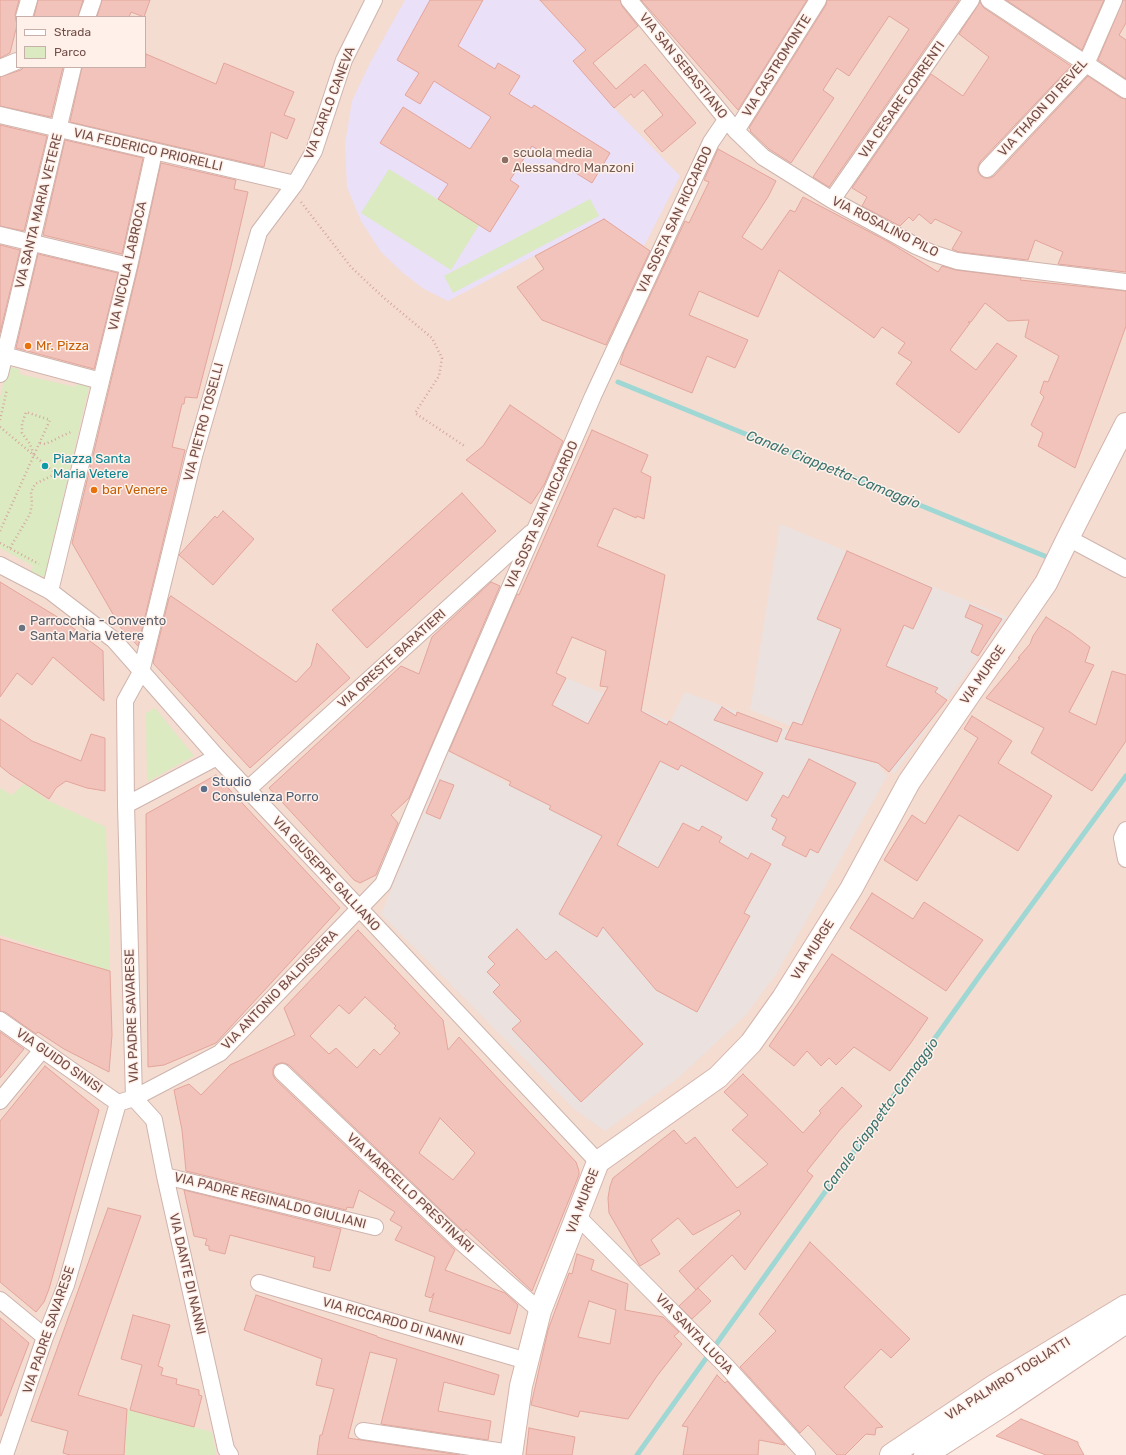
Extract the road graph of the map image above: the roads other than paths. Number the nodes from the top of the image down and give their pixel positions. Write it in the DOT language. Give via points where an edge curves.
graph roads {
  1 [pos="29,0"];
  2 [pos="92,0"];
  3 [pos="374,0"];
  4 [pos="629,0"];
  5 [pos="818,0"];
  6 [pos="971,0"];
  7 [pos="989,0"];
  8 [pos="1114,0"];
  9 [pos="24,16"];
  10 [pos="87,16"];
  11 [pos="1086,64"];
  12 [pos="73,68"];
  13 [pos="1126,90"];
  14 [pos="0,115"];
  15 [pos="731,126"];
  16 [pos="58,130"];
  17 [pos="154,152"];
  18 [pos="987,170"];
  19 [pos="293,186"];
  20 [pos="832,200"];
  21 [pos="0,235"];
  22 [pos="30,243"];
  23 [pos="129,266"];
  24 [pos="1126,282"];
  25 [pos="2,355"];
  26 [pos="4,378"];
  27 [pos="101,381"];
  28 [pos="1126,424"];
  29 [pos="535,529"];
  30 [pos="1066,541"];
  31 [pos="0,565"];
  32 [pos="1126,569"];
  33 [pos="50,592"];
  34 [pos="141,672"];
  35 [pos="217,757"];
  36 [pos="248,790"];
  37 [pos="126,805"];
  38 [pos="1126,830"];
  39 [pos="1126,859"];
  40 [pos="358,908"];
  41 [pos="0,1020"];
  42 [pos="42,1050"];
  43 [pos="282,1072"];
  44 [pos="134,1098"];
  45 [pos="0,1101"];
  46 [pos="118,1103"];
  47 [pos="598,1162"];
  48 [pos="165,1176"];
  49 [pos="577,1216"];
  50 [pos="375,1227"];
  51 [pos="259,1283"];
  52 [pos="0,1300"];
  53 [pos="1126,1306"];
  54 [pos="540,1311"];
  55 [pos="1126,1322"];
  56 [pos="45,1337"];
  57 [pos="527,1361"];
  58 [pos="363,1431"];
  59 [pos="511,1454"];
  60 [pos="5,1455"];
  61 [pos="230,1455"];
  62 [pos="807,1455"];
  63 [pos="891,1455"];
  64 [pos="925,1455"];
  1 -- 9 [label="street"];
  2 -- 10 [label="street"];
  3 -- 19 [label="street, VIA CARLO CANEVA" via="344,60 314,151"];
  4 -- 15 [label="street, VIA SAN SEBASTIANO"];
  5 -- 15 [label="street, VIA CASTROMONTE"];
  6 -- 20 [label="street, VIA CESARE CORRENTI"];
  7 -- 11 [label="street"];
  8 -- 11 [label="street, VIA THAON DI REVEL"];
  11 -- 13 [label="street"];
  11 -- 18 [label="street, VIA THAON DI REVEL"];
  12 -- 16 [label="street, VIA SANTA MARIA VETERE"];
  14 -- 16 [label="street, VIA FEDERICO PRIORELLI"];
  15 -- 20 [label="street, VIA ROSALINO PILO" via="763,157"];
  15 -- 29 [label="street, VIA SOSTA SAN RICCARDO" via="711,142"];
  16 -- 17 [label="street, VIA FEDERICO PRIORELLI"];
  16 -- 22 [label="street, VIA SANTA MARIA VETERE"];
  17 -- 19 [label="street, VIA FEDERICO PRIORELLI"];
  17 -- 23 [label="street, VIA NICOLA LABROCA"];
  19 -- 34 [label="street, VIA PIETRO TOSELLI" via="259,232 194,456"];
  20 -- 24 [label="street, VIA ROSALINO PILO" via="916,246 957,261"];
  21 -- 22 [label="street"];
  22 -- 23 [label="street"];
  22 -- 25 [label="street, VIA SANTA MARIA VETERE"];
  23 -- 27 [label="street, VIA NICOLA LABROCA"];
  25 -- 26 [label="street"];
  25 -- 27 [label="street"];
  27 -- 33 [label="street"];
  28 -- 30 [label="street, VIA MURGE"];
  29 -- 36 [label="street, VIA ORESTE BARATIERI"];
  29 -- 40 [label="street, VIA SOSTA SAN RICCARDO" via="383,884"];
  30 -- 32 [label="street"];
  30 -- 47 [label="street, VIA MURGE" via="1046,584 909,782 851,889 783,998 751,1043 718,1077"];
  31 -- 33 [label="street"];
  33 -- 34 [label="street, VIA GIUSEPPE GALLIANO" via="114,640"];
  34 -- 35 [label="street, VIA GIUSEPPE GALLIANO"];
  34 -- 37 [label="street, VIA PADRE SAVARESE" via="125,701"];
  35 -- 36 [label="street, VIA GIUSEPPE GALLIANO"];
  35 -- 37 [label="street"];
  36 -- 40 [label="street, VIA GIUSEPPE GALLIANO"];
  37 -- 44 [label="street, VIA PADRE SAVARESE"];
  38 -- 39 [label="street" via="1122,838"];
  40 -- 44 [label="street, VIA ANTONIO BALDISSERA" via="220,1053"];
  40 -- 47 [label="street, VIA GIUSEPPE GALLIANO"];
  41 -- 42 [label="street, VIA GUIDO SINISI"];
  42 -- 45 [label="street"];
  42 -- 46 [label="street, VIA GUIDO SINISI"];
  43 -- 54 [label="street, VIA MARCELLO PRESTINARI" via="461,1242"];
  44 -- 46 [label="street, VIA PADRE SAVARESE"];
  44 -- 48 [label="street, VIA DANTE DI NANNI" via="154,1120"];
  46 -- 56 [label="street, VIA PADRE SAVARESE" via="66,1285"];
  47 -- 49 [label="street, VIA MURGE"];
  48 -- 50 [label="street, VIA PADRE REGINALDO GIULIANI"];
  48 -- 61 [label="street, VIA DANTE DI NANNI" via="226,1449"];
  49 -- 54 [label="street, VIA MURGE"];
  49 -- 62 [label="street, VIA SANTA LUCIA" via="726,1366"];
  51 -- 57 [label="street, VIA RICCARDO DI NANNI"];
  52 -- 56 [label="street"];
  53 -- 63 [label="street, VIA PALMIRO TOGLIATTI" via="994,1386"];
  54 -- 57 [label="street, VIA MURGE"];
  55 -- 64 [label="street, VIA PALMIRO TOGLIATTI" via="1004,1406"];
  56 -- 60 [label="street, VIA PADRE SAVARESE"];
  57 -- 59 [label="street, VIA MURGE"];
  58 -- 59 [label="street"];
}
